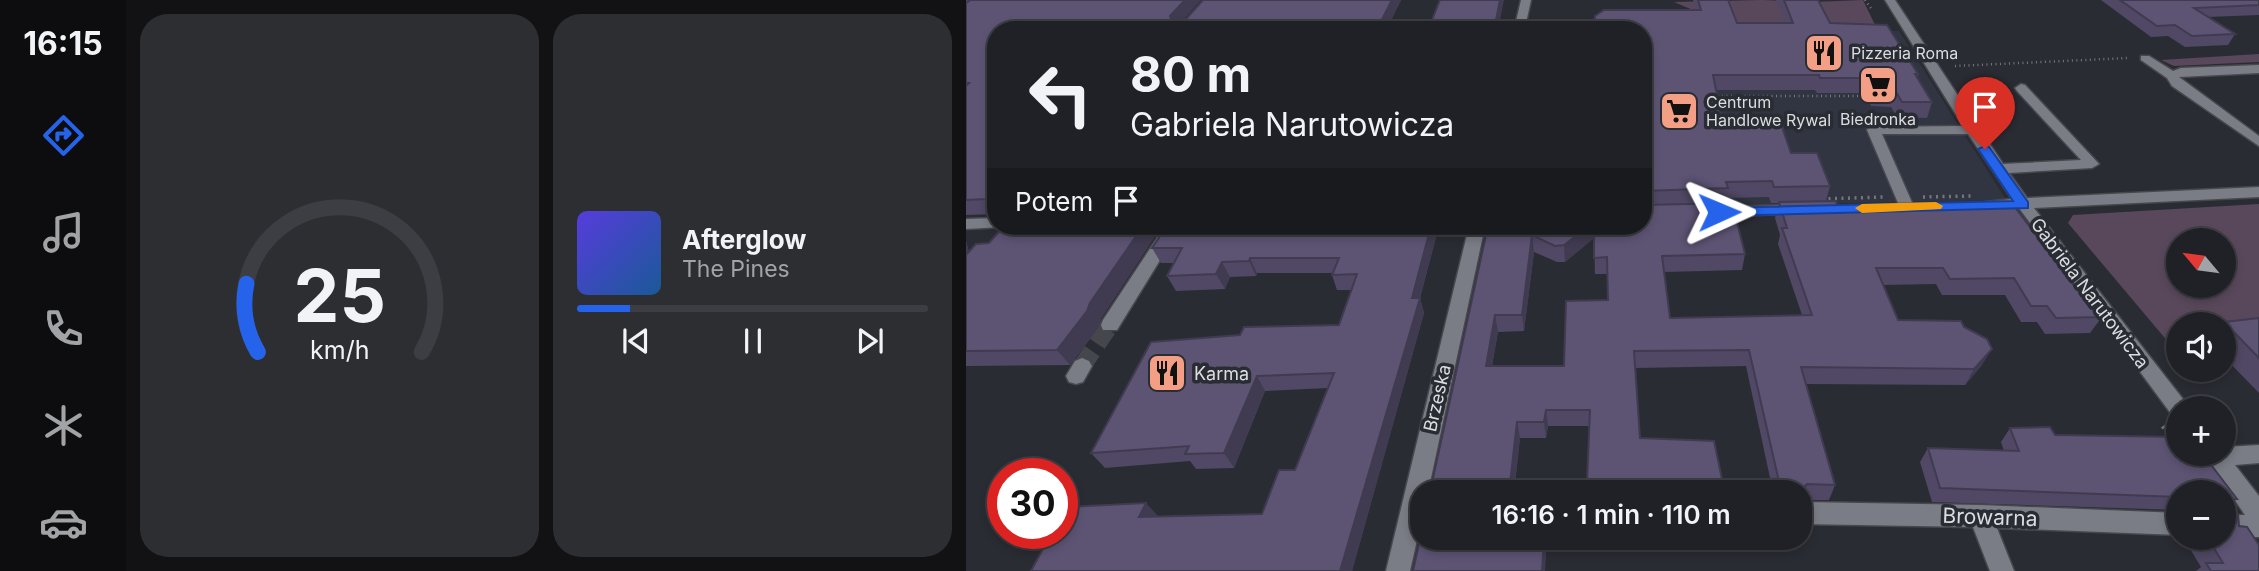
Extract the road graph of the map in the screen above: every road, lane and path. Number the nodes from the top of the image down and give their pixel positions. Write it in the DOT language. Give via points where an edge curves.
graph roads {
  1 [pos="1525,0"];
  2 [pos="1890,0"];
  3 [pos="1605,17"];
  4 [pos="1521,21"];
  5 [pos="1599,21"];
  6 [pos="2145,58"];
  7 [pos="1947,66"];
  8 [pos="2259,69"];
  9 [pos="2172,76"];
  10 [pos="2021,88"];
  11 [pos="1712,96"];
  12 [pos="1874,96"];
  13 [pos="1972,130"];
  14 [pos="2259,142"];
  15 [pos="1998,169"];
  16 [pos="2259,192"];
  17 [pos="2023,205"];
  18 [pos="1971,206"];
  19 [pos="1905,207"];
  20 [pos="1812,210"];
  21 [pos="1694,213"];
  22 [pos="966,223"];
  23 [pos="987,223"];
  24 [pos="996,235"];
  25 [pos="1167,235"];
  26 [pos="1475,235"];
  27 [pos="989,244"];
  28 [pos="1110,325"];
  29 [pos="2169,396"];
  30 [pos="2259,454"];
  31 [pos="2236,455"];
  32 [pos="2223,466"];
  33 [pos="1424,480"];
  34 [pos="1812,513"];
  35 [pos="2259,515"];
  36 [pos="1981,516"];
  37 [pos="2166,523"];
  38 [pos="2236,526"];
  39 [pos="2259,526"];
  40 [pos="1410,533"];
  41 [pos="1398,571"];
  42 [pos="2002,571"];
  1 -- 4 [label="street"];
  2 -- 13 [label="street, Gabriela Narutowicza"];
  3 -- 5 [label="street"];
  6 -- 7 [label="path"];
  6 -- 9 [label="street"];
  8 -- 9 [label="street"];
  9 -- 14 [label="street"];
  10 -- 15 [label="street" via="2092,164"];
  11 -- 12 [label="path"];
  13 -- 15 [label="street, Gabriela Narutowicza"];
  13 -- 19 [label="street" via="1874,130"];
  15 -- 17 [label="street, Gabriela Narutowicza"];
  16 -- 17 [label="street"];
  17 -- 18 [label="street"];
  17 -- 29 [label="street, Gabriela Narutowicza"];
  20 -- 21 [label="street"];
  22 -- 23 [label="street"];
  24 -- 27 [label="street"];
  25 -- 28 [label="street"];
  26 -- 33 [label="street, Brzeska"];
  30 -- 31 [label="street"];
  32 -- 35 [label="street"];
  34 -- 36 [label="street, Browarna"];
  36 -- 37 [label="street, Browarna"];
  36 -- 42 [label="street"];
  38 -- 39 [label="street"];
  40 -- 41 [label="street, Brzeska"];
}
